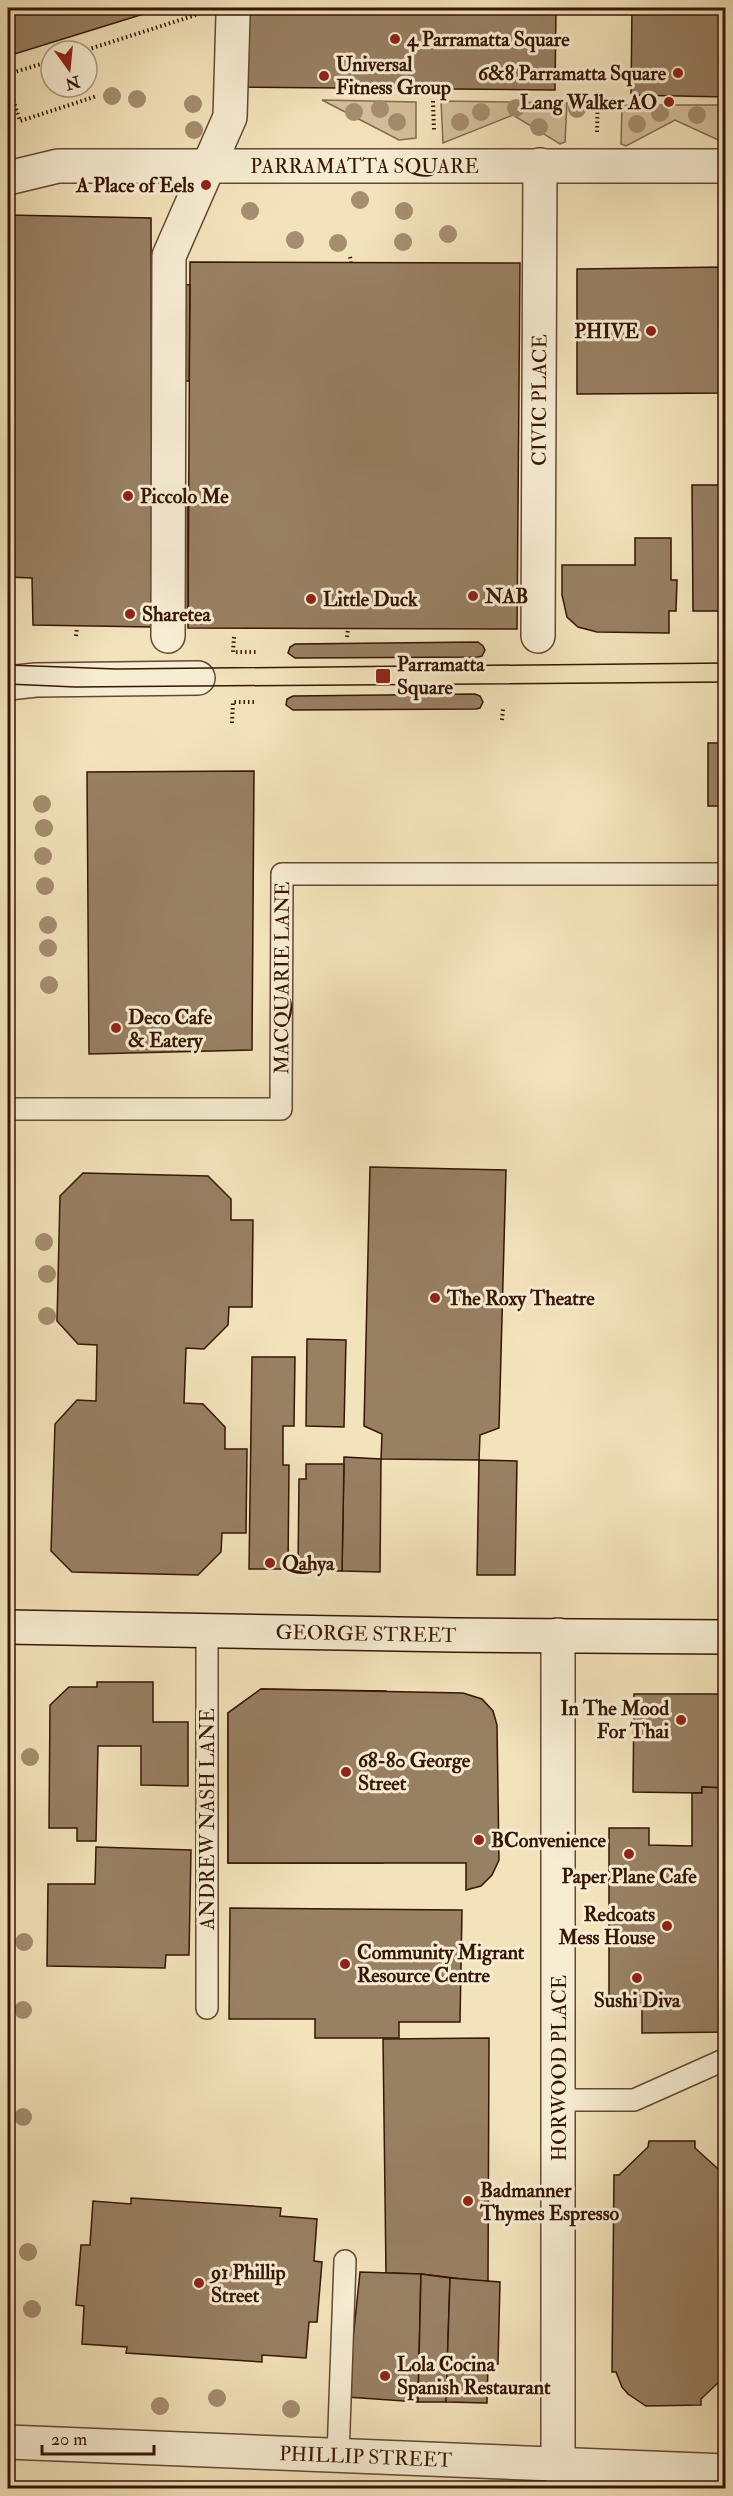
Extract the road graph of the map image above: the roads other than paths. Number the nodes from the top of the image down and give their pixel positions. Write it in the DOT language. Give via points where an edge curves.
graph roads {
  1 [pos="220,13"];
  2 [pos="540,165"];
  3 [pos="208,166"];
  4 [pos="726,166"];
  5 [pos="8,178"];
  6 [pos="168,636"];
  7 [pos="538,636"];
  8 [pos="198,678"];
  9 [pos="8,683"];
  10 [pos="726,873"];
  11 [pos="8,1109"];
  12 [pos="8,1627"];
  13 [pos="207,1630"];
  14 [pos="558,1635"];
  15 [pos="726,1637"];
  16 [pos="207,2008"];
  17 [pos="726,2059"];
  18 [pos="559,2100"];
  19 [pos="345,2261"];
  20 [pos="8,2442"];
  21 [pos="338,2456"];
  22 [pos="726,2471"];
  23 [pos="558,2477"];
  1 -- 3 [label="street" via="230,117"];
  2 -- 3 [label="street, PARRAMATTA SQUARE"];
  2 -- 4 [label="street, PARRAMATTA SQUARE"];
  2 -- 7 [label="street, CIVIC PLACE"];
  3 -- 5 [label="street, PARRAMATTA SQUARE" via="58,166"];
  3 -- 6 [label="street" via="169,256"];
  8 -- 9 [label="street"];
  10 -- 11 [label="lane, MACQUARIE LANE" via="282,874 281,1109"];
  12 -- 13 [label="street, GEORGE STREET"];
  13 -- 14 [label="street, GEORGE STREET"];
  13 -- 16 [label="lane, ANDREW NASH LANE"];
  14 -- 15 [label="street, GEORGE STREET"];
  14 -- 18 [label="street, HORWOOD PLACE"];
  17 -- 18 [label="lane" via="634,2100"];
  18 -- 23 [label="street, HORWOOD PLACE"];
  19 -- 21 [label="lane"];
  20 -- 21 [label="street, PHILLIP STREET"];
  21 -- 23 [label="street, PHILLIP STREET"];
  22 -- 23 [label="street, PHILLIP STREET"];
}
